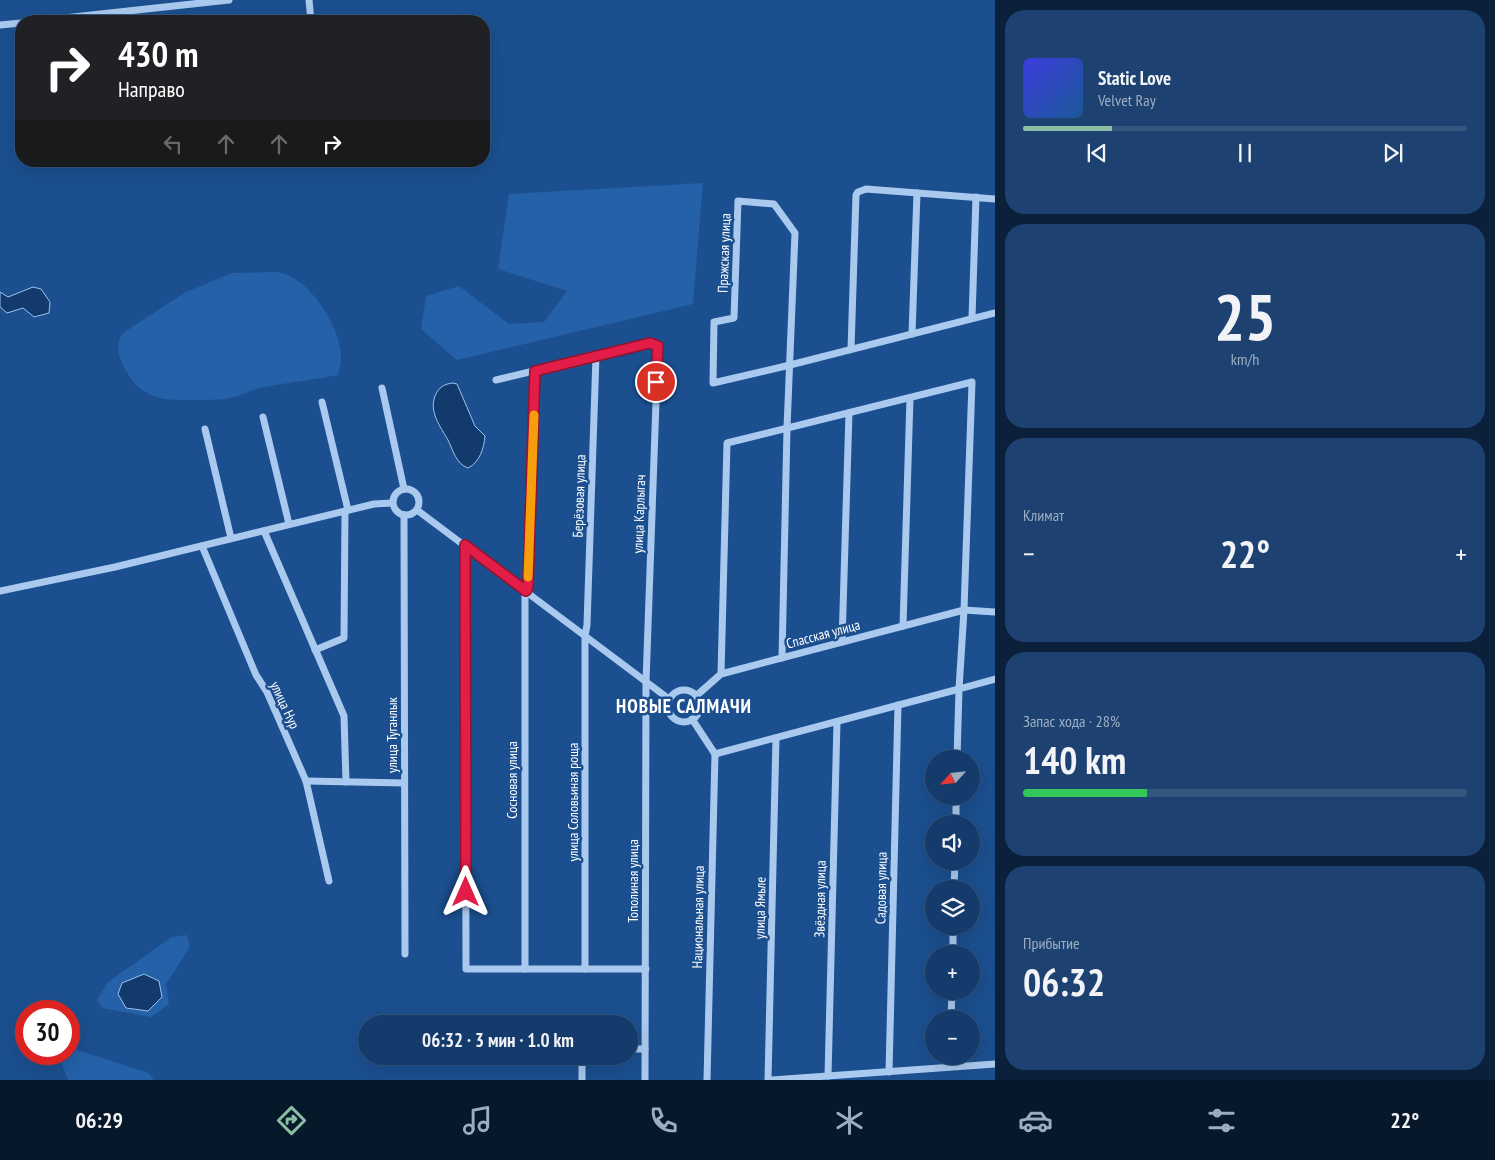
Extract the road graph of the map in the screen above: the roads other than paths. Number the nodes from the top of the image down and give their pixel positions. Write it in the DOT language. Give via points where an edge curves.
graph roads {
  1 [pos="229,0"];
  2 [pos="309,0"];
  3 [pos="91,15"];
  4 [pos="310,15"];
  5 [pos="15,24"];
  6 [pos="0,25"];
  7 [pos="917,193"];
  8 [pos="976,197"];
  9 [pos="995,199"];
  10 [pos="995,313"];
  11 [pos="972,318"];
  12 [pos="912,334"];
  13 [pos="851,349"];
  14 [pos="596,356"];
  15 [pos="790,365"];
  16 [pos="535,371"];
  17 [pos="496,380"];
  18 [pos="382,388"];
  19 [pos="910,398"];
  20 [pos="322,402"];
  21 [pos="849,413"];
  22 [pos="263,417"];
  23 [pos="788,428"];
  24 [pos="205,429"];
  25 [pos="404,489"];
  26 [pos="392,503"];
  27 [pos="417,510"];
  28 [pos="346,511"];
  29 [pos="404,515"];
  30 [pos="289,524"];
  31 [pos="264,531"];
  32 [pos="231,538"];
  33 [pos="465,545"];
  34 [pos="202,546"];
  35 [pos="0,591"];
  36 [pos="526,591"];
  37 [pos="964,610"];
  38 [pos="995,612"];
  39 [pos="903,626"];
  40 [pos="585,636"];
  41 [pos="842,642"];
  42 [pos="315,650"];
  43 [pos="782,658"];
  44 [pos="721,674"];
  45 [pos="995,679"];
  46 [pos="646,682"];
  47 [pos="959,689"];
  48 [pos="696,696"];
  49 [pos="669,700"];
  50 [pos="898,705"];
  51 [pos="692,719"];
  52 [pos="837,722"];
  53 [pos="776,738"];
  54 [pos="957,750"];
  55 [pos="714,754"];
  56 [pos="306,781"];
  57 [pos="346,782"];
  58 [pos="404,784"];
  59 [pos="329,881"];
  60 [pos="405,954"];
  61 [pos="646,968"];
  62 [pos="525,969"];
  63 [pos="585,969"];
  64 [pos="638,1049"];
  65 [pos="645,1049"];
  66 [pos="995,1064"];
  67 [pos="582,1065"];
  68 [pos="950,1066"];
  69 [pos="889,1072"];
  70 [pos="828,1076"];
  71 [pos="582,1080"];
  72 [pos="645,1080"];
  73 [pos="707,1080"];
  74 [pos="768,1080"];
  75 [pos="772,1080"];
  1 -- 3 [label="street"];
  2 -- 4 [label="street"];
  5 -- 6 [label="street"];
  7 -- 8 [label="street"];
  7 -- 12 [label="street"];
  7 -- 13 [label="street" via="866,189 856,195"];
  8 -- 9 [label="street"];
  8 -- 11 [label="street"];
  10 -- 11 [label="street, Пражская улица"];
  11 -- 12 [label="street, Пражская улица"];
  12 -- 13 [label="street, Пражская улица"];
  13 -- 15 [label="street, Пражская улица"];
  14 -- 16 [label="street"];
  14 -- 40 [label="street, Берёзовая улица"];
  14 -- 46 [label="street, улица Карлыгач" via="650,343 658,346"];
  15 -- 15 [label="street, Пражская улица" via="795,233 774,204 738,202 734,318 714,322 713,383"];
  15 -- 23 [label="street, Пражская улица"];
  16 -- 17 [label="street"];
  16 -- 36 [label="street, Сосновая улица"];
  18 -- 25 [label="street"];
  19 -- 21 [label="street"];
  19 -- 37 [label="street" via="972,382"];
  19 -- 39 [label="street"];
  20 -- 28 [label="street"];
  21 -- 23 [label="street"];
  21 -- 41 [label="street"];
  22 -- 30 [label="street"];
  23 -- 43 [label="street, Пражская улица"];
  23 -- 44 [label="street" via="727,443"];
  24 -- 32 [label="street"];
  25 -- 26 [label="street" via="396,494"];
  25 -- 27 [label="street" via="417,496"];
  26 -- 28 [label="street"];
  26 -- 29 [label="street" via="397,512"];
  27 -- 29 [label="street"];
  27 -- 33 [label="street"];
  28 -- 30 [label="street"];
  28 -- 42 [label="street" via="344,638"];
  29 -- 58 [label="street, улица Туганлык"];
  30 -- 31 [label="street"];
  31 -- 32 [label="street"];
  31 -- 42 [label="street"];
  32 -- 34 [label="street"];
  33 -- 36 [label="street"];
  33 -- 62 [label="street" via="466,969"];
  34 -- 35 [label="street"];
  34 -- 56 [label="street, улица Нур" via="256,675"];
  36 -- 40 [label="street"];
  36 -- 62 [label="street, Сосновая улица"];
  37 -- 38 [label="street, Спасская улица"];
  37 -- 39 [label="street, Спасская улица"];
  37 -- 47 [label="street"];
  39 -- 41 [label="street, Спасская улица"];
  40 -- 46 [label="street"];
  40 -- 63 [label="street, улица Соловьиная роща"];
  41 -- 43 [label="street, Спасская улица"];
  42 -- 57 [label="street" via="344,716"];
  43 -- 44 [label="street, Спасская улица"];
  44 -- 48 [label="street, Спасская улица"];
  45 -- 47 [label="street"];
  46 -- 49 [label="street"];
  46 -- 61 [label="street, Тополиная улица"];
  47 -- 50 [label="street"];
  47 -- 54 [label="street"];
  48 -- 49 [label="street" via="685,690 673,694"];
  48 -- 51 [label="street" via="699,709"];
  49 -- 51 [label="street" via="668,706 674,718 679,721"];
  50 -- 52 [label="street"];
  50 -- 69 [label="street, Садовая улица"];
  51 -- 55 [label="street"];
  52 -- 53 [label="street"];
  52 -- 70 [label="street, Звёздная улица"];
  53 -- 55 [label="street"];
  53 -- 74 [label="street, улица Ямьле"];
  55 -- 73 [label="street, Национальная улица"];
  56 -- 57 [label="street"];
  56 -- 59 [label="street, улица Нур"];
  57 -- 58 [label="street"];
  58 -- 60 [label="street, улица Туганлык"];
  61 -- 63 [label="street"];
  61 -- 65 [label="street, Тополиная улица"];
  62 -- 63 [label="street"];
  64 -- 65 [label="street"];
  65 -- 72 [label="street, Тополиная улица"];
  66 -- 68 [label="street"];
  67 -- 71 [label="street"];
  68 -- 69 [label="street"];
  69 -- 70 [label="street"];
  70 -- 75 [label="street"];
}
